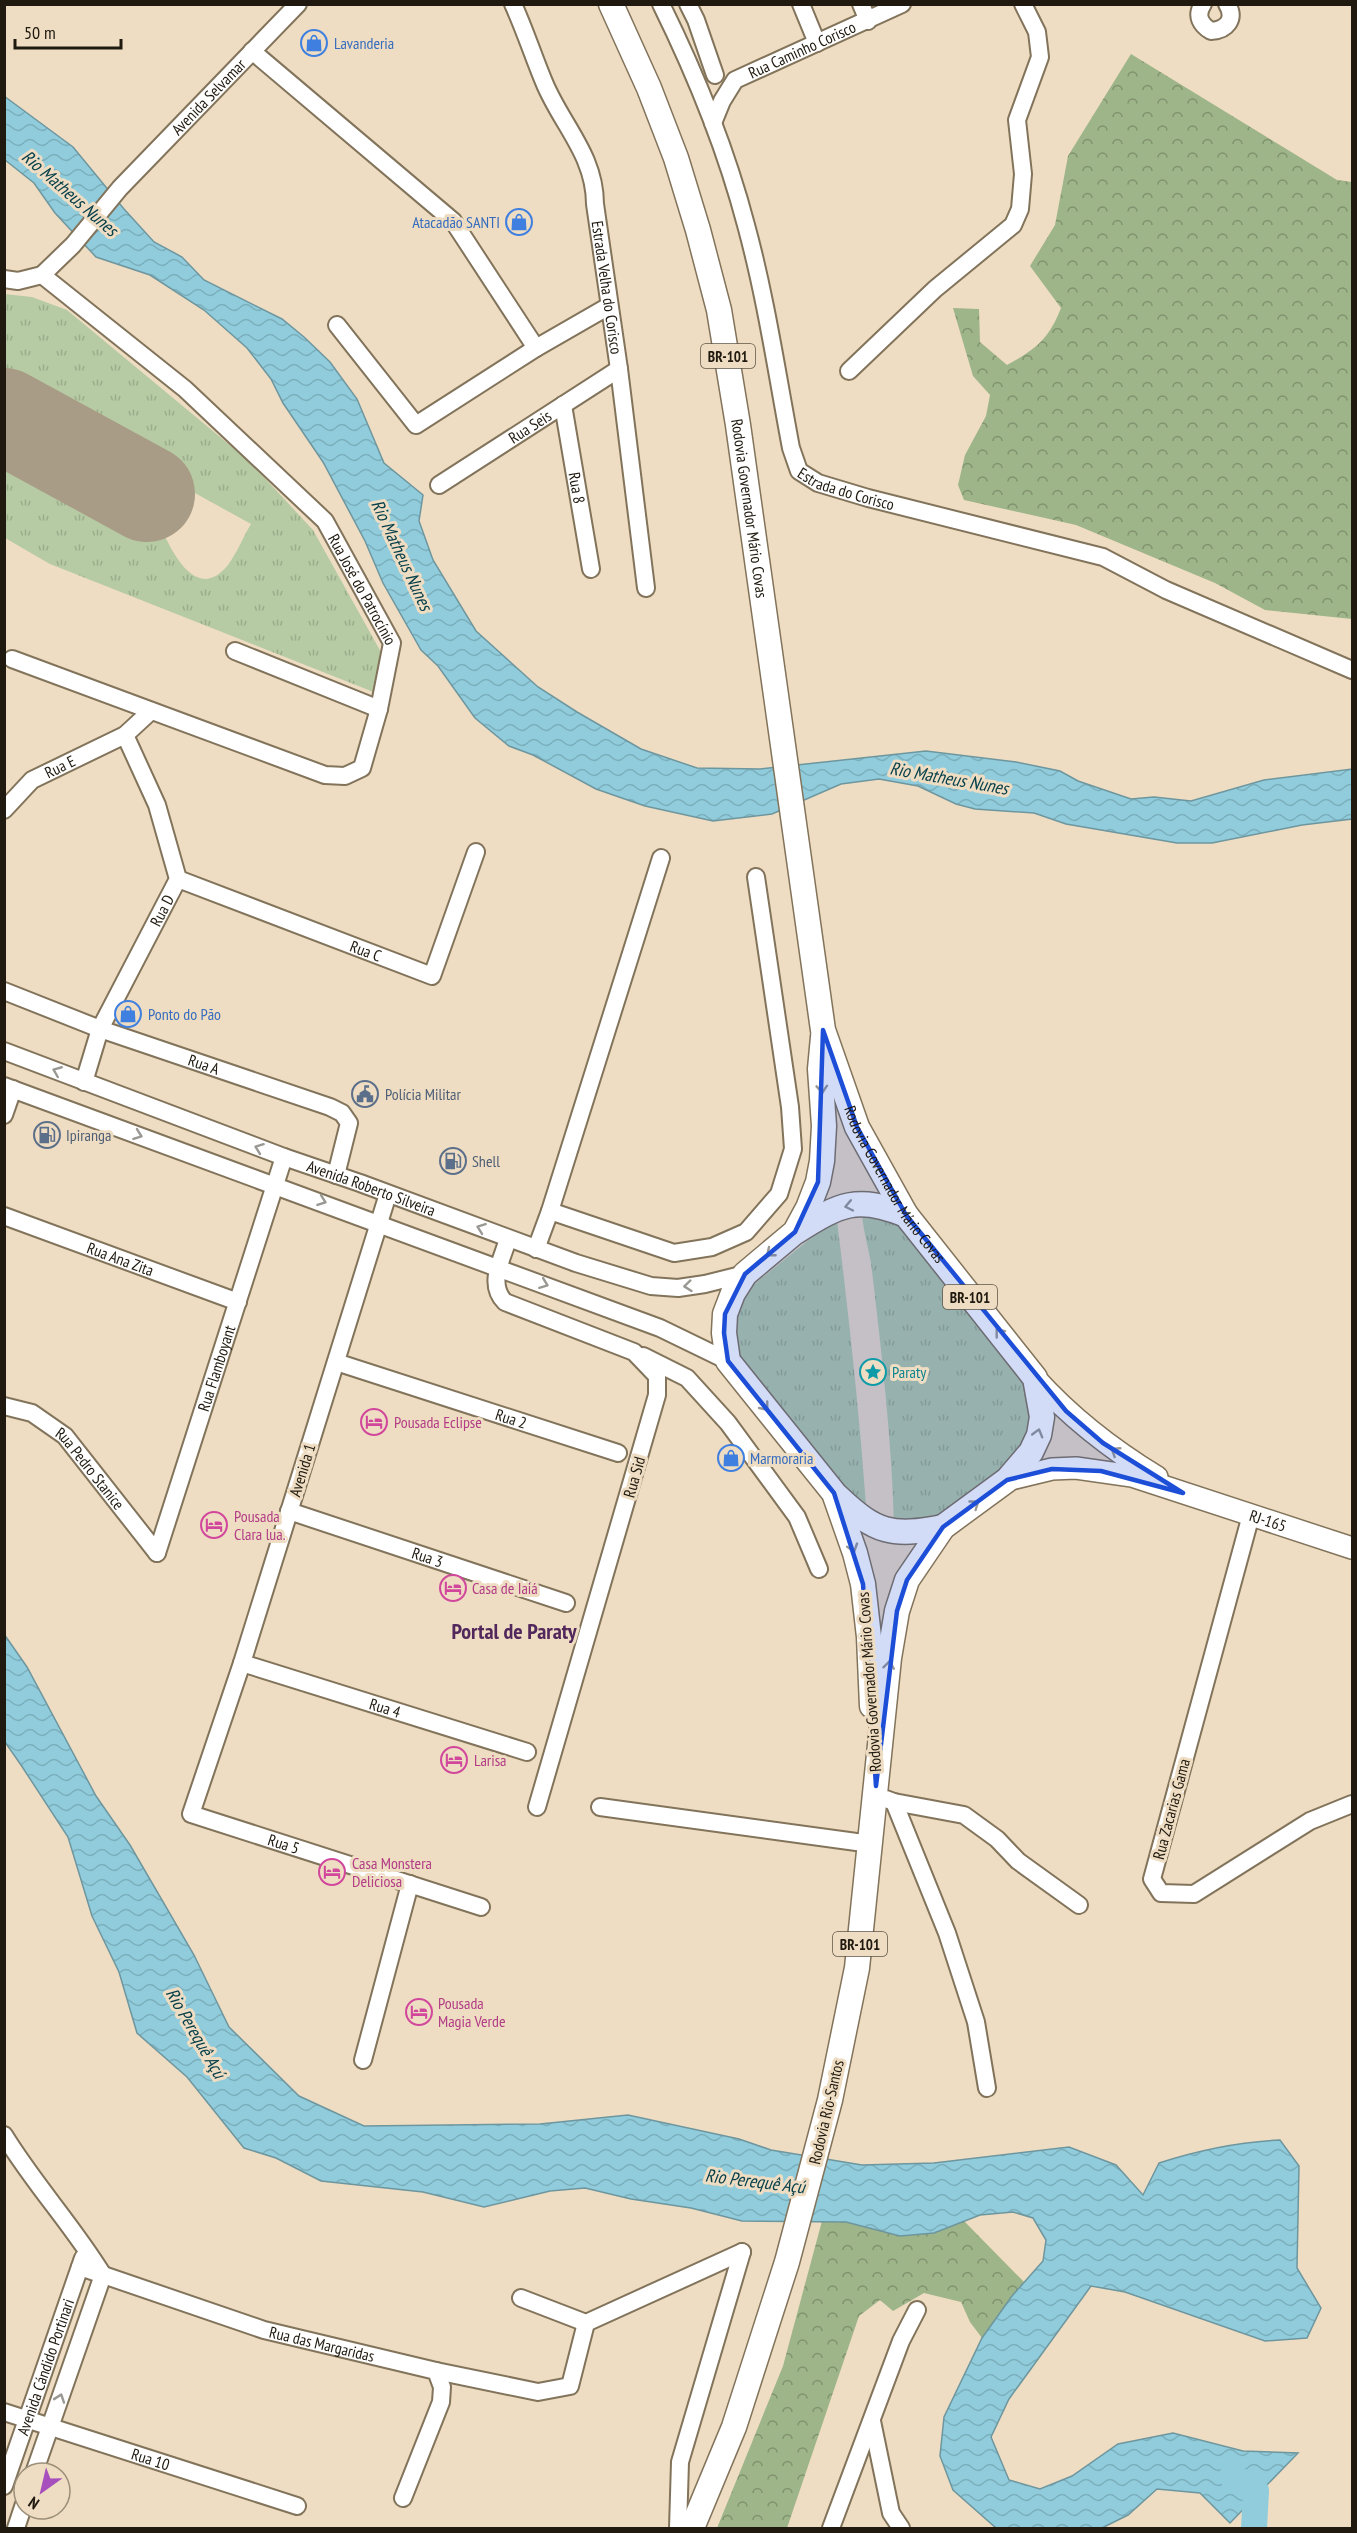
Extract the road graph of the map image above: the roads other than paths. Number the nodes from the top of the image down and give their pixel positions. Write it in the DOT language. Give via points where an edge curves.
graph roads {
  1 [pos="298,4"];
  2 [pos="513,4"];
  3 [pos="611,4"];
  4 [pos="661,4"];
  5 [pos="688,4"];
  6 [pos="801,4"];
  7 [pos="861,4"];
  8 [pos="902,4"];
  9 [pos="1023,4"];
  10 [pos="1203,4"];
  11 [pos="1227,4"];
  12 [pos="868,21"];
  13 [pos="817,43"];
  14 [pos="252,51"];
  15 [pos="690,68"];
  16 [pos="715,75"];
  17 [pos="735,80"];
  18 [pos="713,123"];
  19 [pos="42,275"];
  20 [pos="4,279"];
  21 [pos="609,306"];
  22 [pos="337,325"];
  23 [pos="536,348"];
  24 [pos="619,369"];
  25 [pos="849,371"];
  26 [pos="563,405"];
  27 [pos="440,485"];
  28 [pos="591,569"];
  29 [pos="646,588"];
  30 [pos="235,651"];
  31 [pos="12,659"];
  32 [pos="1353,670"];
  33 [pos="379,709"];
  34 [pos="151,711"];
  35 [pos="125,735"];
  36 [pos="4,810"];
  37 [pos="476,852"];
  38 [pos="661,858"];
  39 [pos="756,877"];
  40 [pos="178,879"];
  41 [pos="4,991"];
  42 [pos="100,1029"];
  43 [pos="824,1030"];
  44 [pos="4,1051"];
  45 [pos="84,1082"];
  46 [pos="9,1087"];
  47 [pos="4,1115"];
  48 [pos="284,1157"];
  49 [pos="336,1175"];
  50 [pos="276,1185"];
  51 [pos="387,1194"];
  52 [pos="550,1211"];
  53 [pos="906,1215"];
  54 [pos="4,1216"];
  55 [pos="379,1223"];
  56 [pos="795,1233"];
  57 [pos="508,1239"];
  58 [pos="536,1249"];
  59 [pos="499,1268"];
  60 [pos="745,1274"];
  61 [pos="238,1302"];
  62 [pos="634,1352"];
  63 [pos="728,1361"];
  64 [pos="336,1362"];
  65 [pos="1035,1378"];
  66 [pos="4,1406"];
  67 [pos="618,1453"];
  68 [pos="1008,1480"];
  69 [pos="834,1493"];
  70 [pos="1183,1493"];
  71 [pos="289,1511"];
  72 [pos="1251,1515"];
  73 [pos="943,1527"];
  74 [pos="1353,1548"];
  75 [pos="157,1553"];
  76 [pos="819,1569"];
  77 [pos="566,1603"];
  78 [pos="242,1663"];
  79 [pos="527,1752"];
  80 [pos="881,1794"];
  81 [pos="1353,1804"];
  82 [pos="537,1807"];
  83 [pos="600,1807"];
  84 [pos="191,1814"];
  85 [pos="871,1844"];
  86 [pos="410,1884"];
  87 [pos="1079,1905"];
  88 [pos="481,1907"];
  89 [pos="363,2060"];
  90 [pos="987,2088"];
  91 [pos="4,2135"];
  92 [pos="87,2249"];
  93 [pos="80,2267"];
  94 [pos="103,2276"];
  95 [pos="521,2298"];
  96 [pos="917,2310"];
  97 [pos="586,2323"];
  98 [pos="436,2371"];
  99 [pos="4,2412"];
  100 [pos="27,2420"];
  101 [pos="872,2421"];
  102 [pos="50,2428"];
  103 [pos="38,2461"];
  104 [pos="4,2486"];
  105 [pos="403,2498"];
  106 [pos="297,2506"];
  107 [pos="678,2529"];
  108 [pos="692,2529"];
  109 [pos="831,2529"];
  110 [pos="901,2529"];
  1 -- 14 [label="street, Avenida Selvamar"];
  2 -- 21 [label="street, Estrada Velha do Corisco" via="544,83 588,161 595,188"];
  3 -- 43 [label="highway, Rodovia Governador Mário Covas / BR-101" via="676,158 708,266 727,354"];
  4 -- 15 [label="street, Estrada do Corisco"];
  5 -- 16 [label="street"];
  6 -- 13 [label="street"];
  7 -- 12 [label="street, Rua Caminho Corisco"];
  8 -- 12 [label="street, Rua Caminho Corisco"];
  9 -- 25 [label="street" via="1037,32 1040,57 1017,120 1023,174 1020,209 1013,225 935,289"];
  10 -- 11 [label="street" via="1200,22 1212,31 1230,22"];
  12 -- 13 [label="street, Rua Caminho Corisco"];
  13 -- 17 [label="street, Rua Caminho Corisco"];
  14 -- 19 [label="street, Avenida Selvamar"];
  14 -- 23 [label="street" via="453,221"];
  15 -- 16 [label="street, Rua Caminho Corisco"];
  15 -- 18 [label="street, Estrada do Corisco"];
  16 -- 17 [label="street, Rua Caminho Corisco"];
  17 -- 18 [label="street, Rua Caminho Corisco"];
  18 -- 32 [label="street, Estrada do Corisco" via="747,227 791,448 804,476 868,498 1103,557 1166,590"];
  19 -- 20 [label="street" via="18,281"];
  19 -- 33 [label="street, Rua José do Patrocínio" via="185,389 325,521 392,643"];
  21 -- 23 [label="street"];
  21 -- 24 [label="street, Estrada Velha do Corisco"];
  22 -- 23 [label="street" via="416,425"];
  24 -- 26 [label="street, Rua Seis"];
  24 -- 29 [label="street, Estrada Velha do Corisco"];
  26 -- 27 [label="street, Rua Seis"];
  26 -- 28 [label="street, Rua 8"];
  30 -- 33 [label="street"];
  31 -- 34 [label="street, Rua José do Patrocínio"];
  33 -- 34 [label="street, Rua José do Patrocínio" via="362,768 345,776 325,775"];
  34 -- 35 [label="street, Rua E"];
  35 -- 36 [label="street, Rua E" via="32,780"];
  35 -- 40 [label="street, Rua D" via="157,805"];
  37 -- 40 [label="street, Rua C" via="432,976"];
  38 -- 52 [label="street"];
  39 -- 52 [label="street" via="792,1128 793,1149 779,1194 746,1232 712,1247 674,1252"];
  40 -- 42 [label="street, Rua D"];
  41 -- 42 [label="street, Rua A"];
  42 -- 45 [label="street, Rua D"];
  42 -- 49 [label="street, Rua A" via="342,1113 348,1123"];
  43 -- 53 [label="highway, Rodovia Governador Mário Covas / BR-101" via="857,1127"];
  43 -- 56 [label="highway, Rodovia Governador Mário Covas / BR-101, one-way" via="820,1069 822,1161 808,1208"];
  45 -- 44 [label="street, Avenida Roberto Silveira, one-way"];
  48 -- 45 [label="street, Avenida Roberto Silveira, one-way"];
  46 -- 47 [label="street"];
  46 -- 50 [label="street, Avenida Roberto Silveira, one-way"];
  48 -- 49 [label="street, Avenida Roberto Silveira"];
  48 -- 50 [label="street, Rua Flamboyant"];
  49 -- 51 [label="street, Avenida Roberto Silveira"];
  50 -- 55 [label="street, Avenida Roberto Silveira, one-way"];
  50 -- 61 [label="street, Rua Flamboyant"];
  51 -- 55 [label="street, Avenida 1"];
  57 -- 51 [label="street, Avenida Roberto Silveira, one-way"];
  52 -- 58 [label="street"];
  53 -- 56 [label="highway, one-way" via="882,1205 844,1206"];
  65 -- 53 [label="highway, Rodovia Governador Mário Covas / BR-101, one-way"];
  54 -- 61 [label="street, Rua Ana Zita"];
  55 -- 59 [label="street, Avenida Roberto Silveira"];
  55 -- 64 [label="street, Avenida 1"];
  56 -- 60 [label="highway, Rodovia Governador Mário Covas / BR-101, one-way"];
  57 -- 58 [label="street, Avenida Roberto Silveira"];
  57 -- 59 [label="street, Rua Sid"];
  60 -- 58 [label="street, Avenida Roberto Silveira, one-way" via="678,1288 651,1286"];
  59 -- 62 [label="street, Rua Sid" via="496,1288 505,1302"];
  59 -- 63 [label="street, Avenida Roberto Silveira, one-way" via="660,1328"];
  60 -- 63 [label="highway, Rodovia Governador Mário Covas / BR-101" via="725,1314"];
  61 -- 75 [label="street, Rua Flamboyant"];
  62 -- 76 [label="street" via="687,1377 728,1423 797,1517"];
  62 -- 82 [label="street, Rua Sid" via="657,1376 657,1395"];
  63 -- 69 [label="highway, Rodovia Governador Mário Covas / BR-101, one-way"];
  64 -- 67 [label="street, Rua 2"];
  64 -- 71 [label="street, Avenida 1"];
  68 -- 65 [label="highway, Rodovia Governador Mário Covas / BR-101, one-way" via="1031,1452 1039,1435 1042,1417"];
  70 -- 65 [label="main road, RJ-165, one-way" via="1103,1443"];
  66 -- 75 [label="street, Rua Pedro Stanice" via="32,1413 65,1436"];
  68 -- 70 [label="main road, RJ-165" via="1052,1469 1076,1468 1132,1476"];
  73 -- 68 [label="highway, Rodovia Governador Mário Covas / BR-101, one-way"];
  69 -- 73 [label="highway" via="862,1519 882,1530 902,1533"];
  69 -- 80 [label="highway, Rodovia Governador Mário Covas / BR-101, one-way" via="862,1584"];
  70 -- 72 [label="main road, RJ-165 / RJ-165"];
  71 -- 77 [label="street, Rua 3"];
  71 -- 78 [label="street, Avenida 1"];
  72 -- 74 [label="main road, RJ-165 / RJ-165"];
  72 -- 81 [label="street, Rua Zacarias Gama" via="1152,1879 1161,1893 1194,1894 1310,1821"];
  80 -- 73 [label="highway, Rodovia Governador Mário Covas / BR-101, one-way" via="889,1658 897,1611 907,1580"];
  78 -- 79 [label="street, Rua 4"];
  78 -- 84 [label="street, Avenida 1"];
  80 -- 85 [label="highway, Rodovia Rio-Santos / BR-101"];
  80 -- 87 [label="street" via="964,1815"];
  80 -- 90 [label="street" via="947,1933 976,2022"];
  83 -- 85 [label="street"];
  84 -- 86 [label="street, Rua 5"];
  85 -- 108 [label="highway, Rodovia Rio-Santos / BR-101" via="857,1968 830,2100 787,2262 734,2427"];
  86 -- 88 [label="street, Rua 5"];
  86 -- 89 [label="street"];
  91 -- 92 [label="street"];
  92 -- 93 [label="street, Avenida Cándido Portinari"];
  92 -- 94 [label="street"];
  93 -- 94 [label="street, Rua das Margaridas"];
  93 -- 100 [label="street, Avenida Cándido Portinari"];
  94 -- 98 [label="street, Rua das Margaridas" via="264,2330"];
  102 -- 94 [label="street, one-way"];
  95 -- 97 [label="street"];
  96 -- 101 [label="street" via="901,2341"];
  97 -- 98 [label="street, Rua das Margaridas" via="570,2386 538,2392"];
  97 -- 107 [label="street" via="742,2252 680,2462"];
  98 -- 105 [label="street" via="442,2387 441,2402"];
  99 -- 100 [label="street, Rua 10"];
  100 -- 102 [label="street, Rua 10"];
  100 -- 104 [label="street, Avenida Cándido Portinari"];
  101 -- 109 [label="street"];
  101 -- 110 [label="street" via="891,2513"];
  102 -- 103 [label="street"];
  102 -- 106 [label="street, Rua 10"];
}
